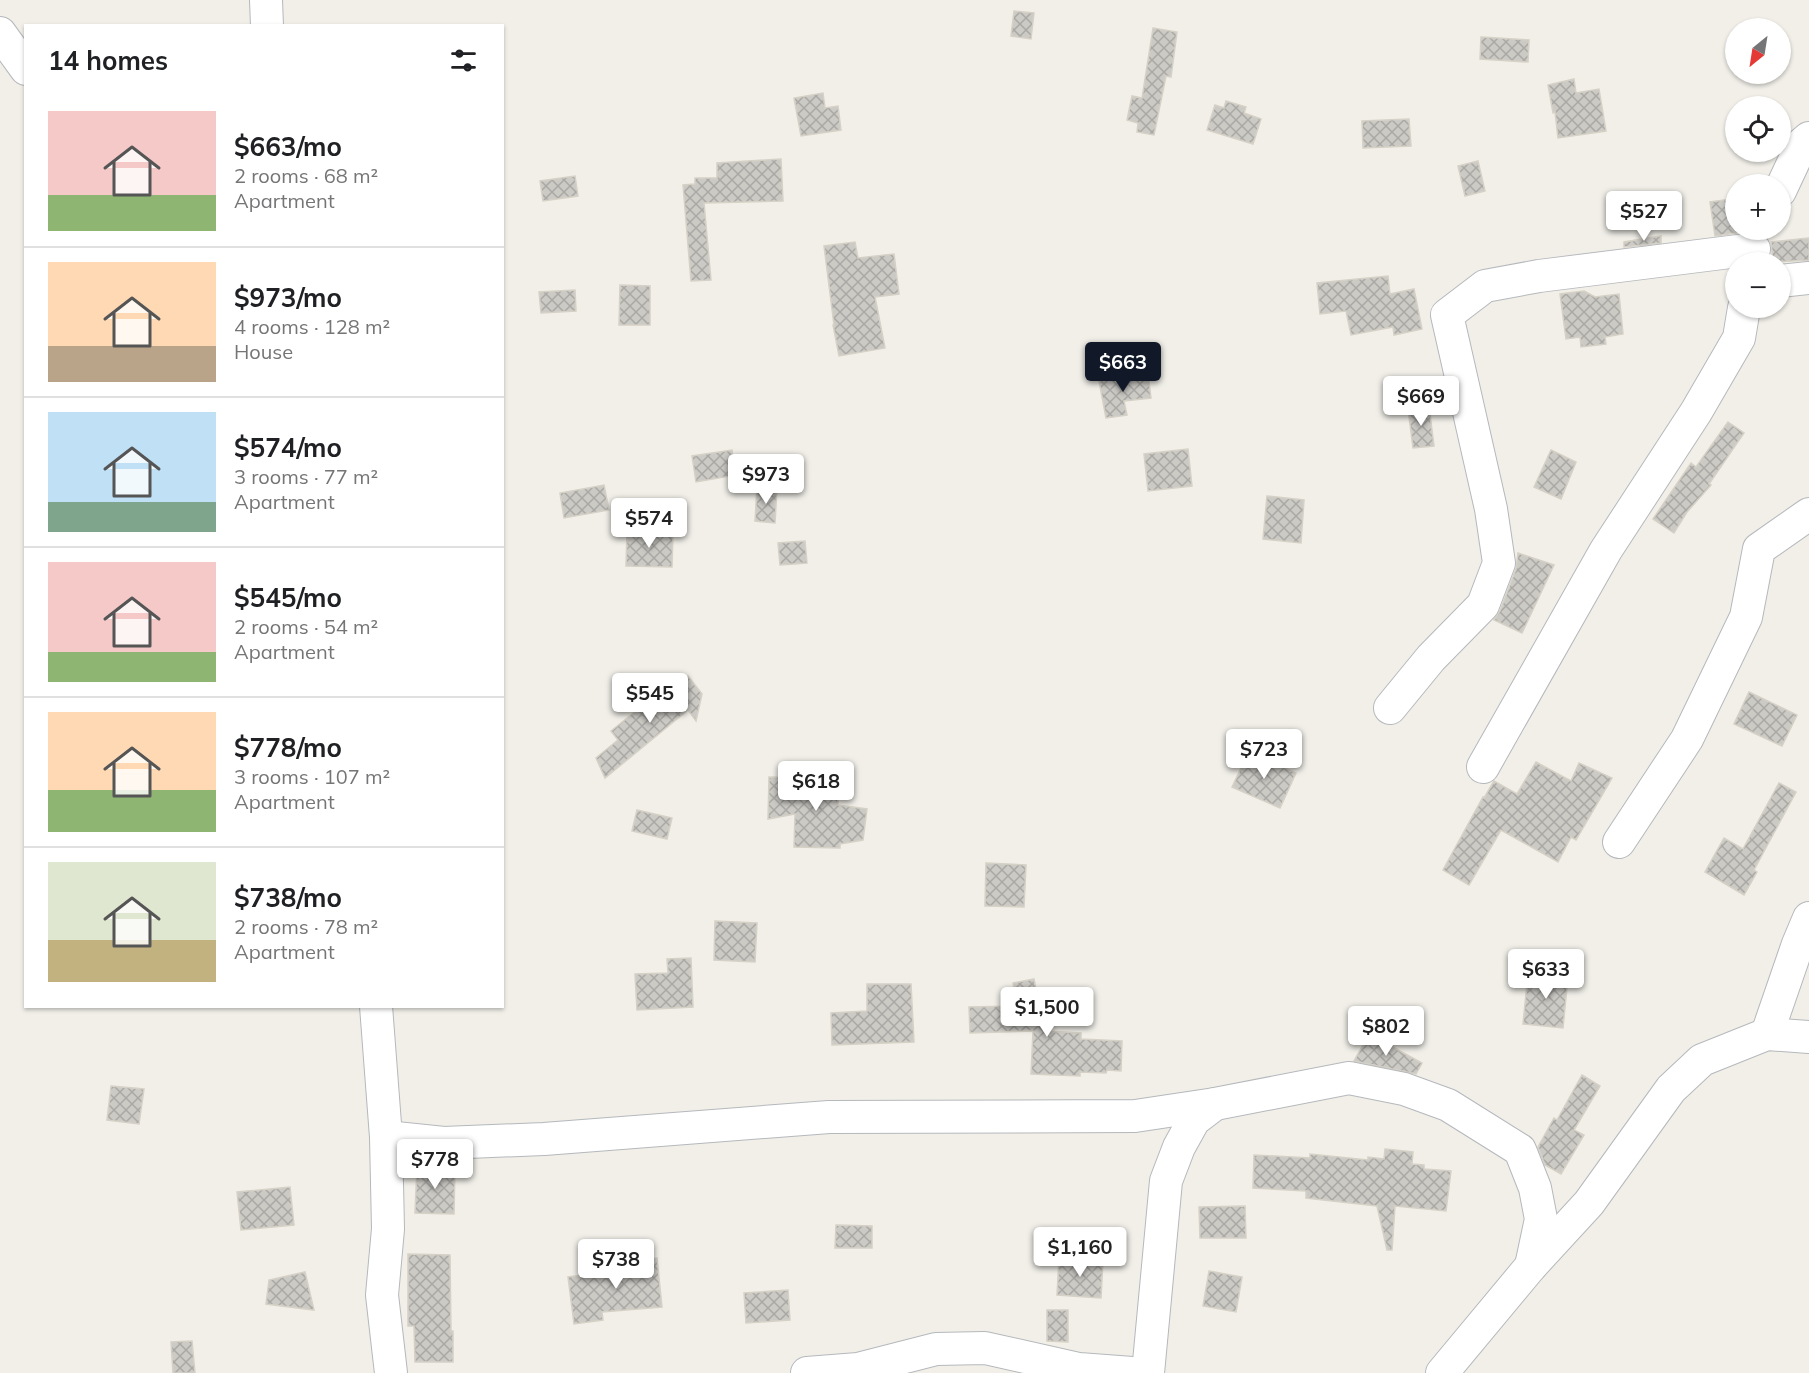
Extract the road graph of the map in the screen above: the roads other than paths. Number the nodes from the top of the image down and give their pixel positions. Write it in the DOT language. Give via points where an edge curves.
graph roads {
  1 [pos="266,0"];
  2 [pos="267,24"];
  3 [pos="0,33"];
  4 [pos="24,66"];
  5 [pos="1809,138"];
  6 [pos="1788,174"];
  7 [pos="1756,247"];
  8 [pos="1809,278"];
  9 [pos="1791,280"];
  10 [pos="1742,318"];
  11 [pos="1809,514"];
  12 [pos="1390,708"];
  13 [pos="1483,767"];
  14 [pos="1619,842"];
  15 [pos="1809,918"];
  16 [pos="376,1008"];
  17 [pos="1767,1034"];
  18 [pos="1809,1037"];
  19 [pos="1215,1104"];
  20 [pos="386,1137"];
  21 [pos="1531,1266"];
  22 [pos="856,1371"];
  23 [pos="391,1373"];
  24 [pos="807,1373"];
  25 [pos="1132,1373"];
  26 [pos="1148,1373"];
  27 [pos="1442,1373"];
  1 -- 2 [label="street"];
  3 -- 4 [label="street"];
  5 -- 6 [label="street" via="1802,144"];
  7 -- 12 [label="street" via="1485,286 1447,315 1491,509 1499,563 1483,606 1431,658"];
  8 -- 9 [label="street"];
  10 -- 13 [label="street" via="1739,338 1606,550"];
  11 -- 14 [label="street" via="1759,549 1741,627 1687,739"];
  15 -- 17 [label="street"];
  16 -- 20 [label="street"];
  17 -- 18 [label="street"];
  17 -- 21 [label="street" via="1702,1060 1671,1089 1588,1203"];
  19 -- 20 [label="street" via="1135,1116 829,1117 444,1143"];
  19 -- 21 [label="street" via="1349,1078 1404,1089 1448,1106 1520,1150 1535,1188 1541,1219"];
  19 -- 26 [label="street" via="1194,1120 1166,1181"];
  20 -- 23 [label="street" via="388,1229 382,1295"];
  21 -- 27 [label="street"];
  22 -- 24 [label="street"];
  22 -- 25 [label="street" via="936,1349 985,1348 1079,1369"];
}
